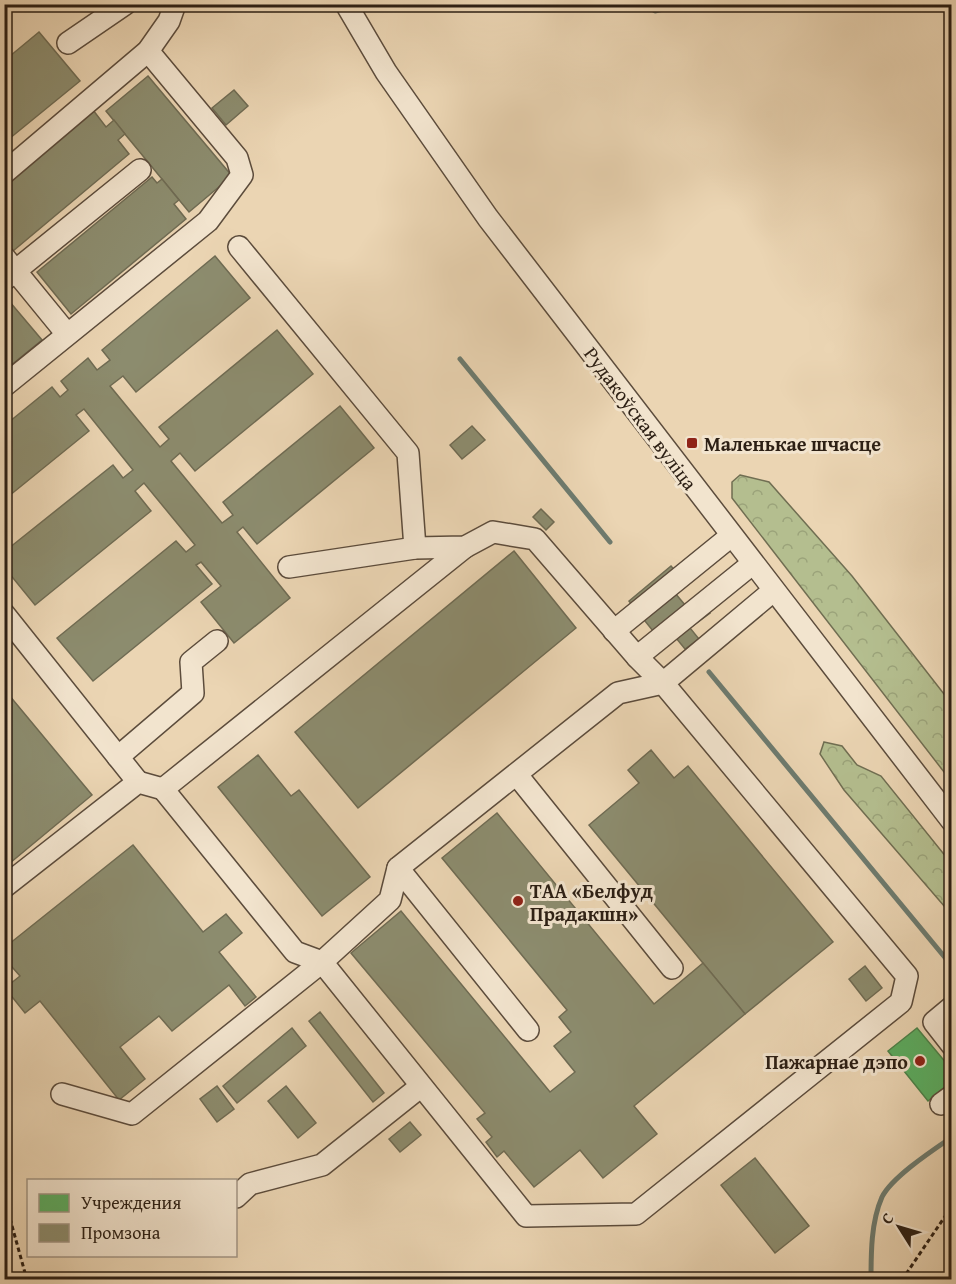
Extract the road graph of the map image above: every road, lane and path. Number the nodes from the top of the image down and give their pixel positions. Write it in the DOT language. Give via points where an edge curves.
graph roads {
  1 [pos="125,4"];
  2 [pos="175,4"];
  3 [pos="346,4"];
  4 [pos="68,43"];
  5 [pos="148,51"];
  6 [pos="140,170"];
  7 [pos="4,173"];
  8 [pos="239,248"];
  9 [pos="8,269"];
  10 [pos="67,334"];
  11 [pos="4,386"];
  12 [pos="731,536"];
  13 [pos="465,547"];
  14 [pos="415,548"];
  15 [pos="752,564"];
  16 [pos="289,567"];
  17 [pos="773,591"];
  18 [pos="4,614"];
  19 [pos="615,631"];
  20 [pos="217,641"];
  21 [pos="637,657"];
  22 [pos="663,683"];
  23 [pos="118,757"];
  24 [pos="517,775"];
  25 [pos="138,782"];
  26 [pos="164,789"];
  27 [pos="951,821"];
  28 [pos="398,868"];
  29 [pos="4,887"];
  30 [pos="322,962"];
  31 [pos="672,968"];
  32 [pos="951,1007"];
  33 [pos="528,1030"];
  34 [pos="951,1045"];
  35 [pos="420,1087"];
  36 [pos="62,1094"];
  37 [pos="237,1196"];
  38 [pos="4,1197"];
  39 [pos="951,1206"];
  40 [pos="27,1280"];
  41 [pos="902,1280"];
  1 -- 4 [label="street"];
  2 -- 5 [label="street" via="170,21"];
  3 -- 12 [label="street, Рудакоўская вуліца" via="386,72 488,218"];
  5 -- 7 [label="street"];
  5 -- 10 [label="street" via="237,158 242,175 208,221"];
  6 -- 9 [label="street"];
  8 -- 14 [label="street" via="408,453"];
  9 -- 10 [label="street"];
  10 -- 11 [label="street"];
  12 -- 15 [label="street, Рудакоўская вуліца"];
  12 -- 19 [label="street"];
  13 -- 14 [label="street"];
  13 -- 19 [label="street" via="493,532 535,539"];
  13 -- 26 [label="street"];
  14 -- 16 [label="street"];
  15 -- 17 [label="street, Рудакоўская вуліца"];
  15 -- 21 [label="street"];
  17 -- 22 [label="street"];
  17 -- 27 [label="street, Рудакоўская вуліца"];
  18 -- 23 [label="street"];
  19 -- 21 [label="street"];
  20 -- 23 [label="street" via="191,662 193,693"];
  21 -- 22 [label="street"];
  22 -- 24 [label="street" via="618,693"];
  22 -- 35 [label="street" via="907,976 901,1002 636,1214 526,1216"];
  23 -- 25 [label="street"];
  24 -- 28 [label="street"];
  24 -- 31 [label="street"];
  25 -- 26 [label="street"];
  25 -- 29 [label="street"];
  26 -- 30 [label="street" via="295,952"];
  28 -- 30 [label="street" via="390,900"];
  28 -- 33 [label="street"];
  30 -- 35 [label="street"];
  30 -- 36 [label="street" via="132,1114"];
  32 -- 34 [label="street" via="934,1022"];
  35 -- 37 [label="street" via="322,1165 250,1184"];
  38 -- 40 [label="path"];
  39 -- 41 [label="path"];
}
